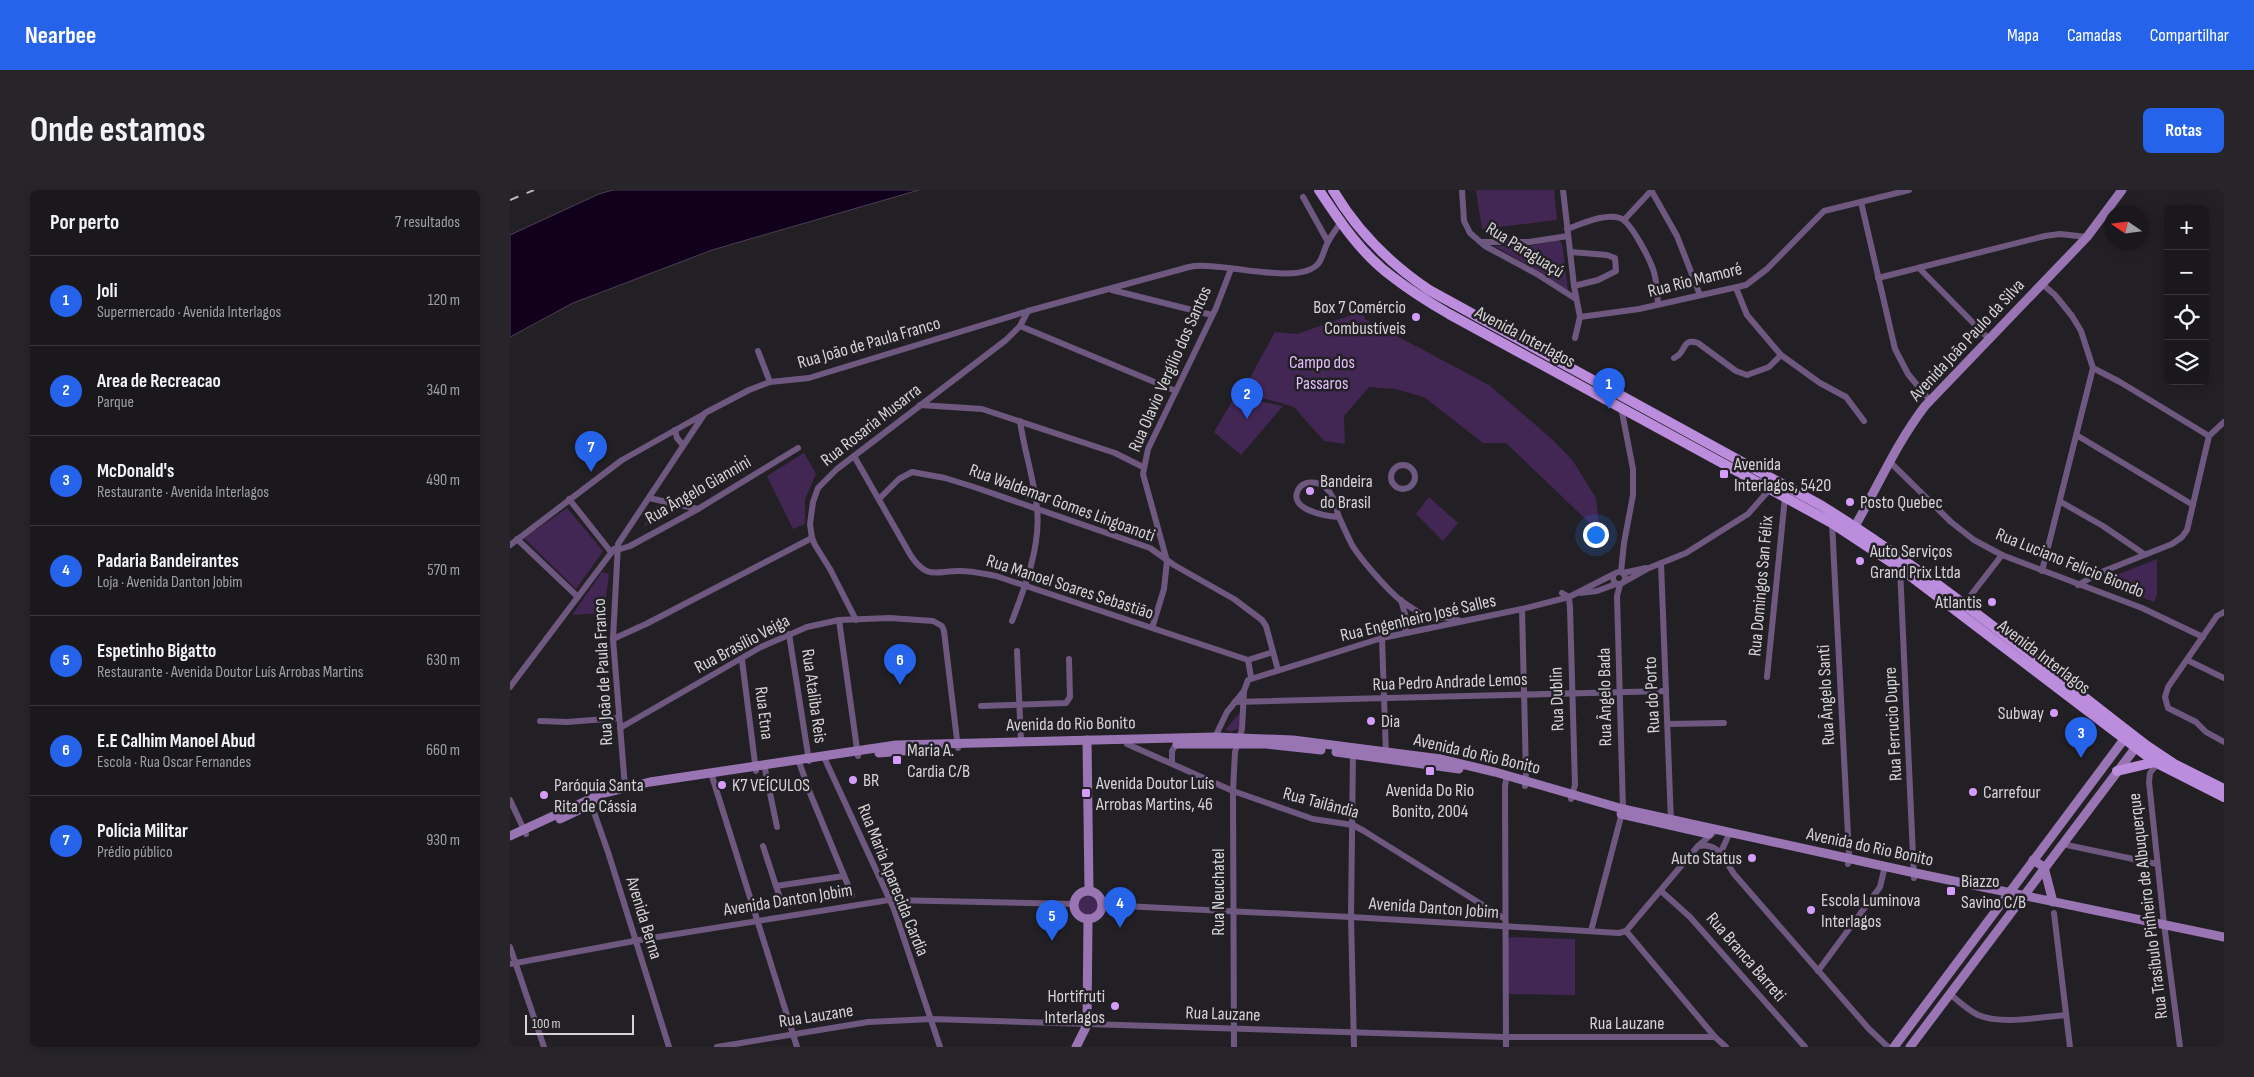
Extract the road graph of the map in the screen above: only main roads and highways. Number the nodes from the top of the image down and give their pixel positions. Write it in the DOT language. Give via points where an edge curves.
graph roads {
  1 [pos="1319,190"];
  2 [pos="1332,190"];
  3 [pos="2122,190"];
  4 [pos="1853,531"];
  5 [pos="2127,735"];
  6 [pos="1239,741"];
  7 [pos="1087,742"];
  8 [pos="2138,744"];
  9 [pos="958,746"];
  10 [pos="2156,763"];
  11 [pos="2117,771"];
  12 [pos="711,775"];
  13 [pos="2224,789"];
  14 [pos="2224,797"];
  15 [pos="590,802"];
  16 [pos="526,832"];
  17 [pos="510,836"];
  18 [pos="510,842"];
  19 [pos="2033,860"];
  20 [pos="2044,867"];
  21 [pos="1089,890"];
  22 [pos="2007,896"];
  23 [pos="2022,898"];
  24 [pos="2053,902"];
  25 [pos="1088,919"];
  26 [pos="2164,927"];
  27 [pos="2224,937"];
  28 [pos="2224,942"];
  29 [pos="1076,1047"];
  30 [pos="1894,1047"];
  31 [pos="1910,1047"];
  1 -- 4 [label="main road, Avenida Interlagos" via="1340,223 1365,252 1392,278 1425,300 1832,523"];
  2 -- 4 [label="main road, Avenida Interlagos" via="1347,214 1404,273 1447,301 1620,395"];
  3 -- 4 [label="main road, Avenida João Paulo da Silva" via="2088,236 1930,401 1905,432"];
  4 -- 5 [label="main road, Avenida Interlagos"];
  4 -- 5 [label="main road, Avenida Interlagos" via="1964,604"];
  5 -- 8 [label="main road, Avenida Interlagos"];
  5 -- 19 [label="main road"];
  6 -- 7 [label="main road, Avenida do Rio Bonito" via="1175,744"];
  6 -- 7 [label="main road, Avenida do Rio Bonito" via="1215,737"];
  6 -- 22 [label="main road, Avenida do Rio Bonito" via="1293,740 1353,751 1441,760 1623,812"];
  7 -- 9 [label="main road, Avenida do Rio Bonito"];
  7 -- 9 [label="main road, Avenida do Rio Bonito" via="1021,741"];
  7 -- 21 [label="main road"];
  8 -- 10 [label="main road, Avenida Interlagos"];
  8 -- 11 [label="main road"];
  8 -- 13 [label="main road, Avenida Interlagos"];
  9 -- 12 [label="main road, Avenida do Rio Bonito" via="858,753"];
  10 -- 11 [label="main road"];
  10 -- 14 [label="main road, Avenida Interlagos"];
  11 -- 20 [label="main road"];
  12 -- 15 [label="main road, Avenida do Rio Bonito"];
  12 -- 15 [label="main road, Avenida do Rio Bonito" via="624,788"];
  15 -- 16 [label="main road, Avenida do Rio Bonito"];
  16 -- 17 [label="main road, Avenida do Rio Bonito"];
  16 -- 18 [label="main road, Avenida do Rio Bonito"];
  19 -- 20 [label="main road"];
  19 -- 22 [label="main road"];
  20 -- 23 [label="main road"];
  20 -- 24 [label="main road"];
  21 -- 25 [label="main road" via="1077,896 1074,904 1076,913"];
  21 -- 25 [label="main road" via="1100,896 1103,905 1097,917"];
  22 -- 23 [label="main road, Avenida do Rio Bonito"];
  22 -- 30 [label="main road"];
  23 -- 24 [label="main road, Avenida do Rio Bonito"];
  23 -- 26 [label="main road, Avenida do Rio Bonito"];
  23 -- 31 [label="main road"];
  24 -- 26 [label="main road, Avenida do Rio Bonito"];
  25 -- 29 [label="main road" via="1087,1025"];
  26 -- 27 [label="main road, Avenida do Rio Bonito"];
  26 -- 28 [label="main road, Avenida do Rio Bonito"];
}
